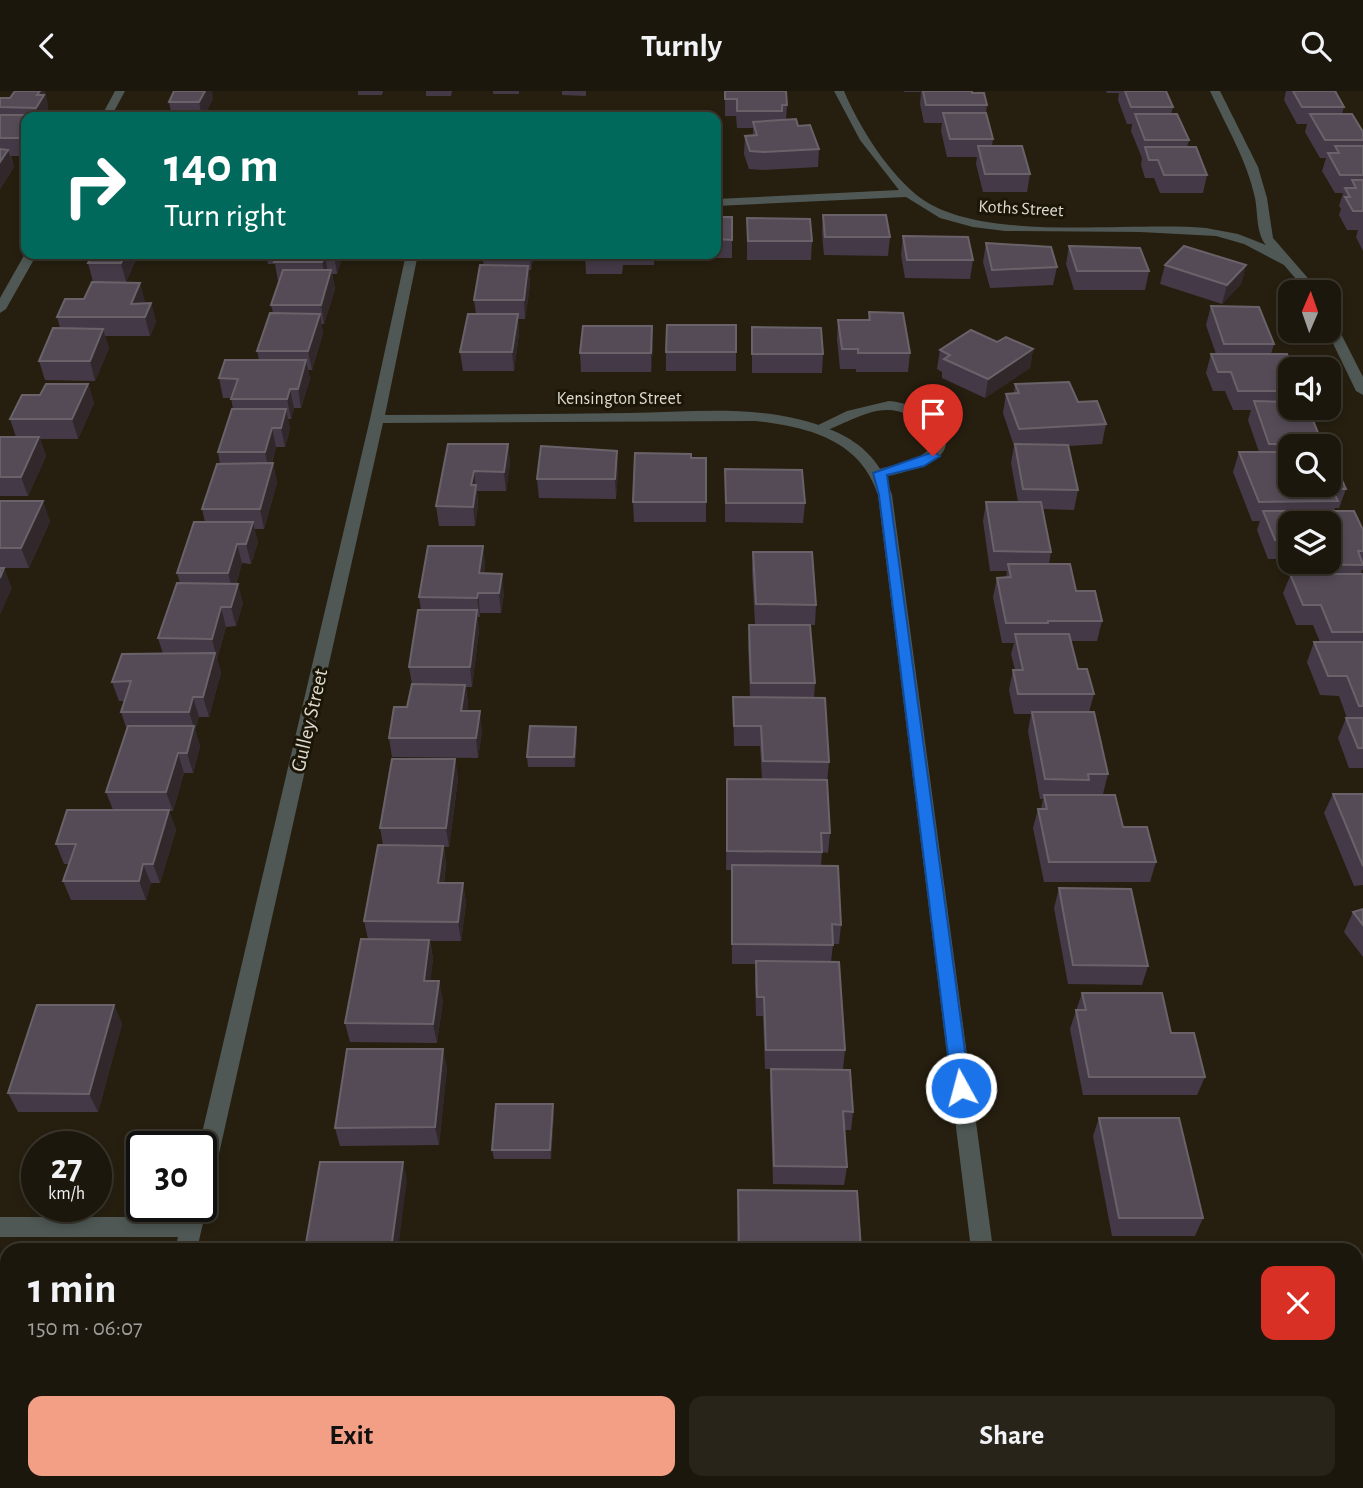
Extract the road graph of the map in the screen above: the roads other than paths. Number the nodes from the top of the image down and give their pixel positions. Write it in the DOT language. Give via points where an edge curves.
graph roads {
  1 [pos="120,91"];
  2 [pos="839,91"];
  3 [pos="1215,91"];
  4 [pos="109,112"];
  5 [pos="908,193"];
  6 [pos="721,203"];
  7 [pos="28,259"];
  8 [pos="411,259"];
  9 [pos="1284,262"];
  10 [pos="1302,280"];
  11 [pos="0,309"];
  12 [pos="1339,343"];
  13 [pos="1363,391"];
  14 [pos="377,419"];
  15 [pos="817,429"];
  16 [pos="880,473"];
  17 [pos="213,1131"];
  18 [pos="126,1220"];
  19 [pos="193,1222"];
  20 [pos="0,1227"];
  21 [pos="187,1243"];
  22 [pos="981,1243"];
  1 -- 4 [label="street"];
  2 -- 5 [label="street, Koths Street" via="858,132"];
  3 -- 9 [label="street" via="1252,167 1267,239"];
  5 -- 6 [label="street"];
  5 -- 9 [label="street, Koths Street" via="938,212 979,225 1193,230 1242,239"];
  7 -- 11 [label="street"];
  8 -- 14 [label="street, Gulley Street"];
  9 -- 10 [label="street"];
  12 -- 13 [label="street"];
  14 -- 15 [label="street, Kensington Street" via="715,417"];
  14 -- 17 [label="street, Gulley Street"];
  15 -- 16 [label="street, Kensington Street" via="855,447"];
  15 -- 16 [label="street" via="860,411 890,405 919,412 940,433 941,444 933,456 919,463"];
  16 -- 22 [label="street"];
  18 -- 20 [label="street"];
  19 -- 21 [label="street"];
}
